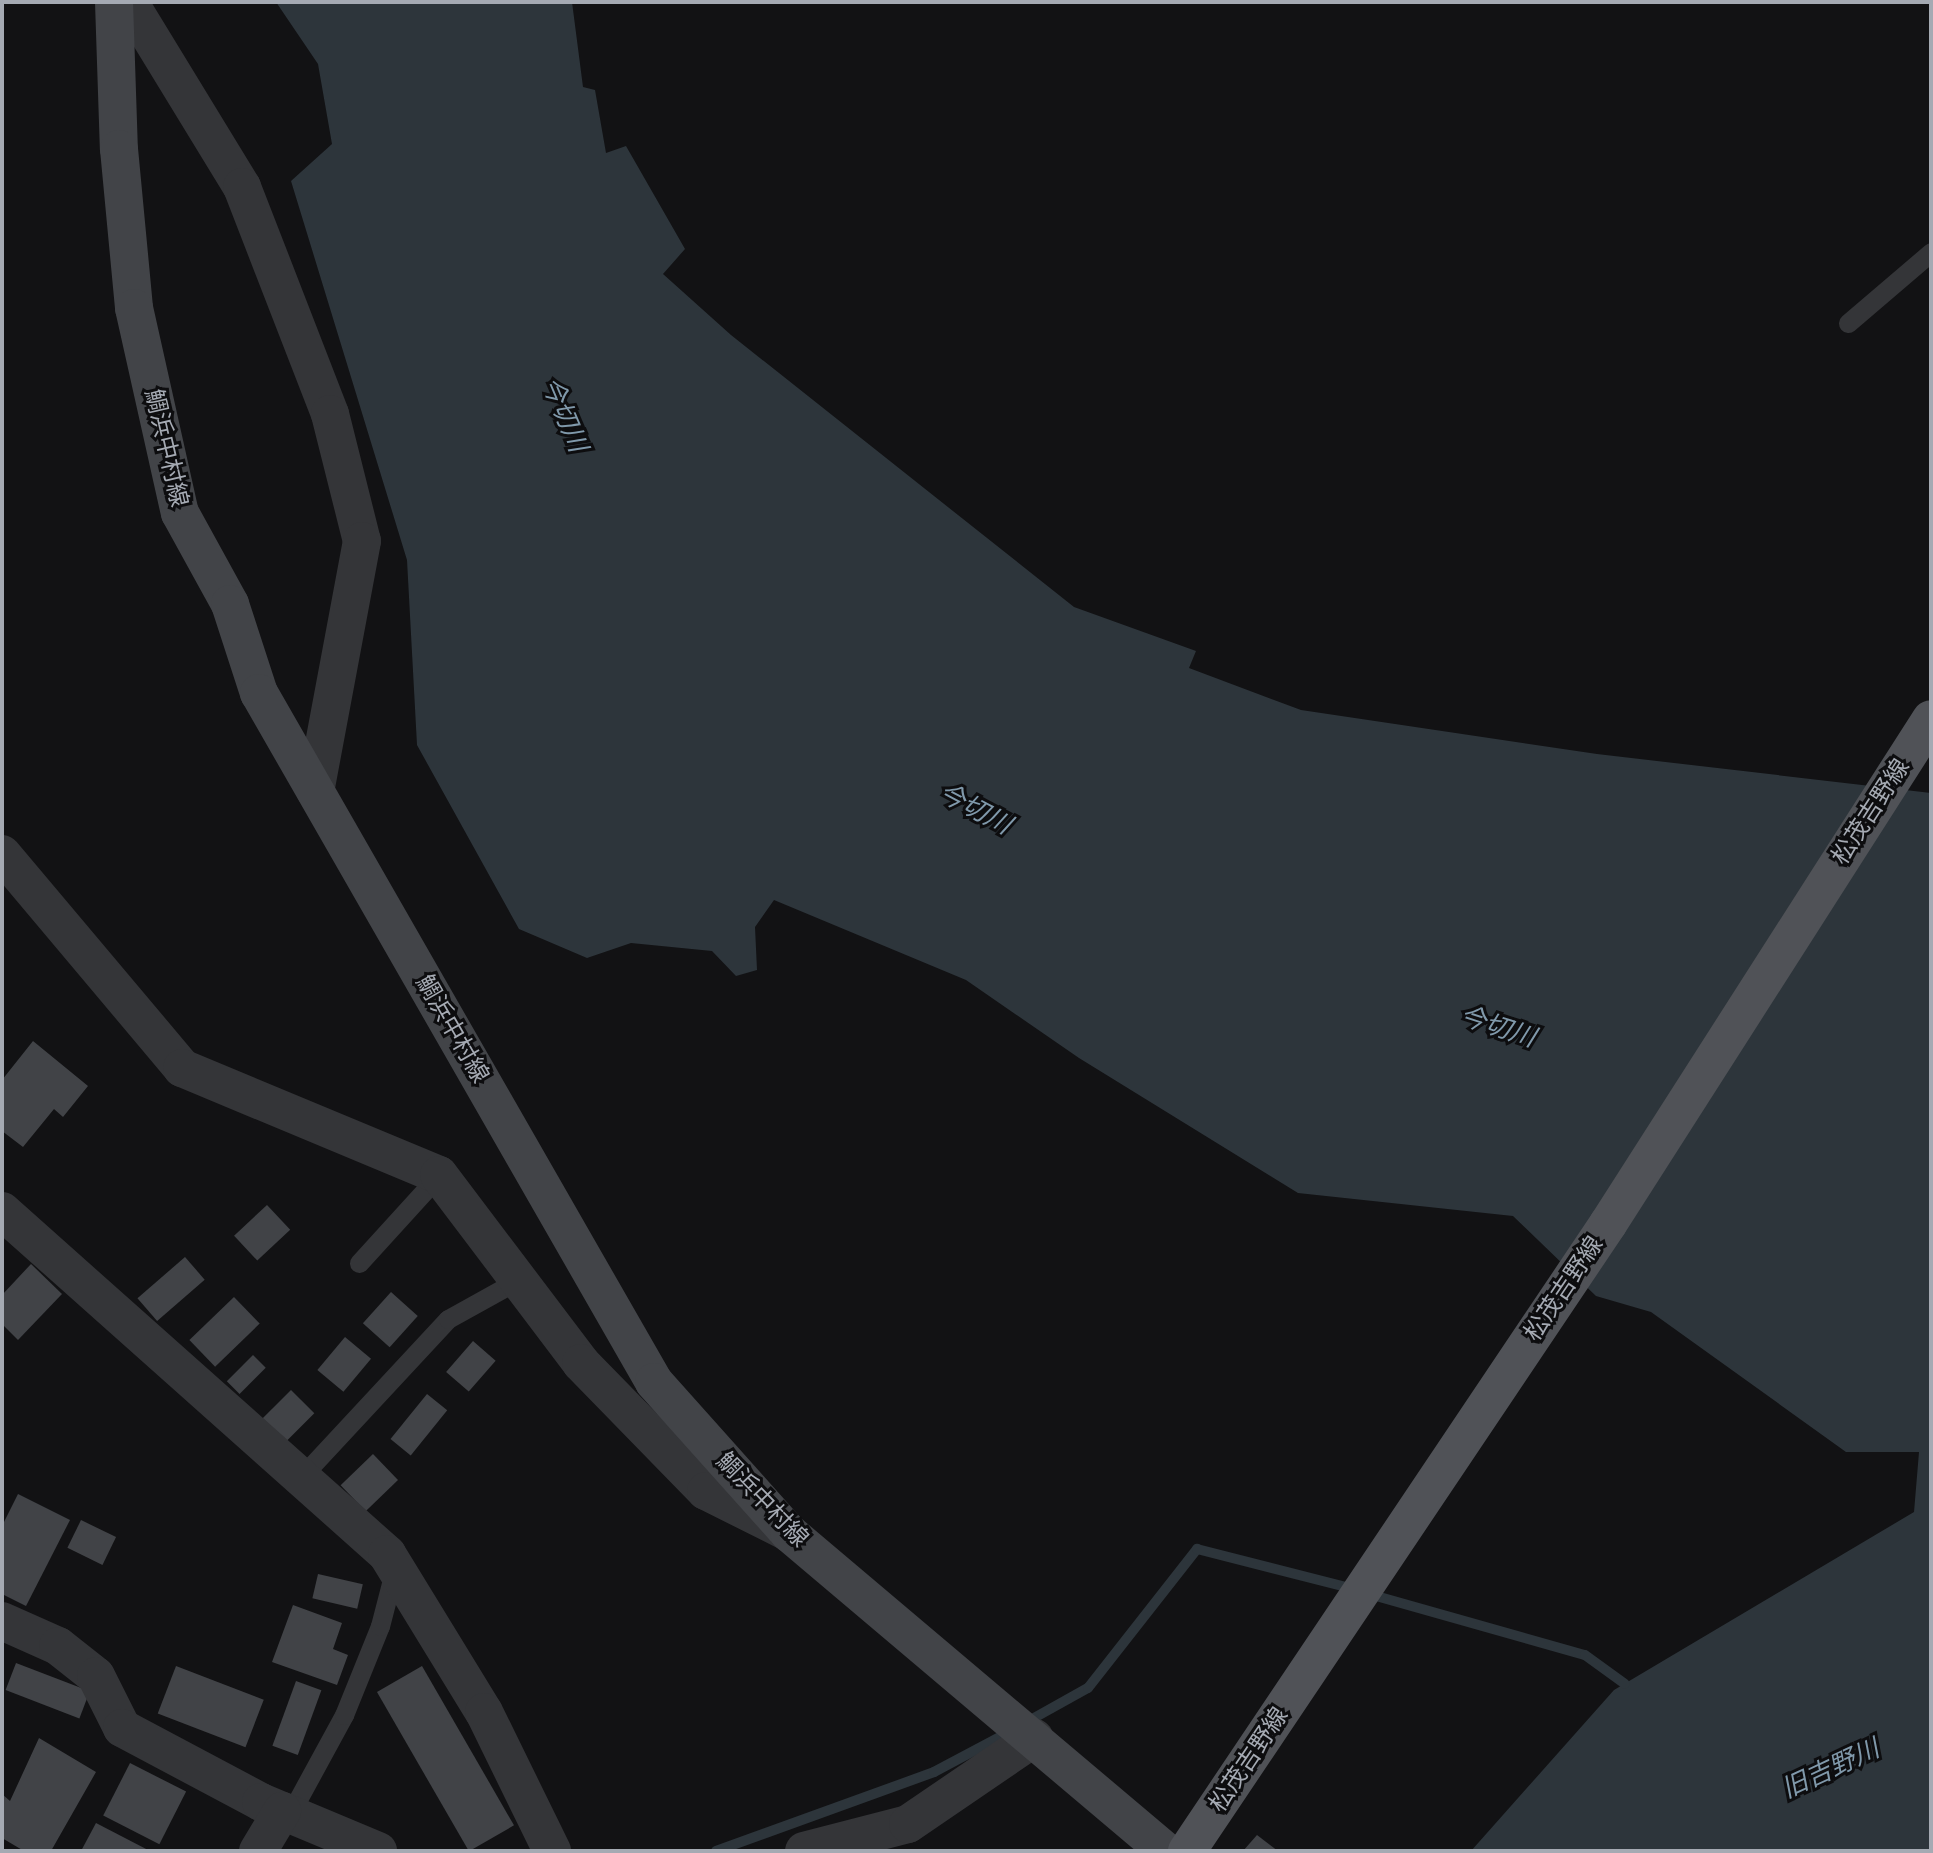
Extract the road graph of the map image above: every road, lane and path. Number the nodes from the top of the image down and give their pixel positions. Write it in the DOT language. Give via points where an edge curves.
graph roads {
  1 [pos="114,2"];
  2 [pos="129,2"];
  3 [pos="1931,252"];
  4 [pos="1848,323"];
  5 [pos="1931,719"];
  6 [pos="315,791"];
  7 [pos="2,853"];
  8 [pos="439,1175"];
  9 [pos="7,1226"];
  10 [pos="359,1263"];
  11 [pos="518,1280"];
  12 [pos="302,1476"];
  13 [pos="789,1533"];
  14 [pos="396,1567"];
  15 [pos="2,1621"];
  16 [pos="1034,1738"];
  17 [pos="286,1812"];
  18 [pos="258,1851"];
  19 [pos="378,1851"];
  20 [pos="552,1851"];
  21 [pos="804,1851"];
  22 [pos="1165,1851"];
  23 [pos="1187,1851"];
  1 -- 6 [label="main road, 鯛浜中村線" via="119,149 134,308 180,513 230,604 258,693"];
  2 -- 6 [label="street" via="242,187 330,414 362,541"];
  3 -- 4 [label="lane"];
  5 -- 23 [label="main road, 松茂吉野線" via="1608,1224"];
  6 -- 13 [label="main road, 鯛浜中村線" via="654,1382"];
  7 -- 8 [label="street" via="181,1068"];
  8 -- 10 [label="lane"];
  8 -- 11 [label="street"];
  9 -- 12 [label="street"];
  11 -- 12 [label="lane" via="448,1319"];
  11 -- 13 [label="street" via="581,1363 706,1491"];
  12 -- 14 [label="street"];
  13 -- 16 [label="main road, 鯛浜中村線"];
  14 -- 17 [label="lane" via="380,1626 344,1715"];
  14 -- 20 [label="street" via="484,1712"];
  15 -- 17 [label="street" via="58,1646 96,1676 122,1728"];
  16 -- 21 [label="street" via="908,1824"];
  16 -- 22 [label="main road, 鯛浜中村線"];
  17 -- 18 [label="street"];
  17 -- 19 [label="street"];
}
